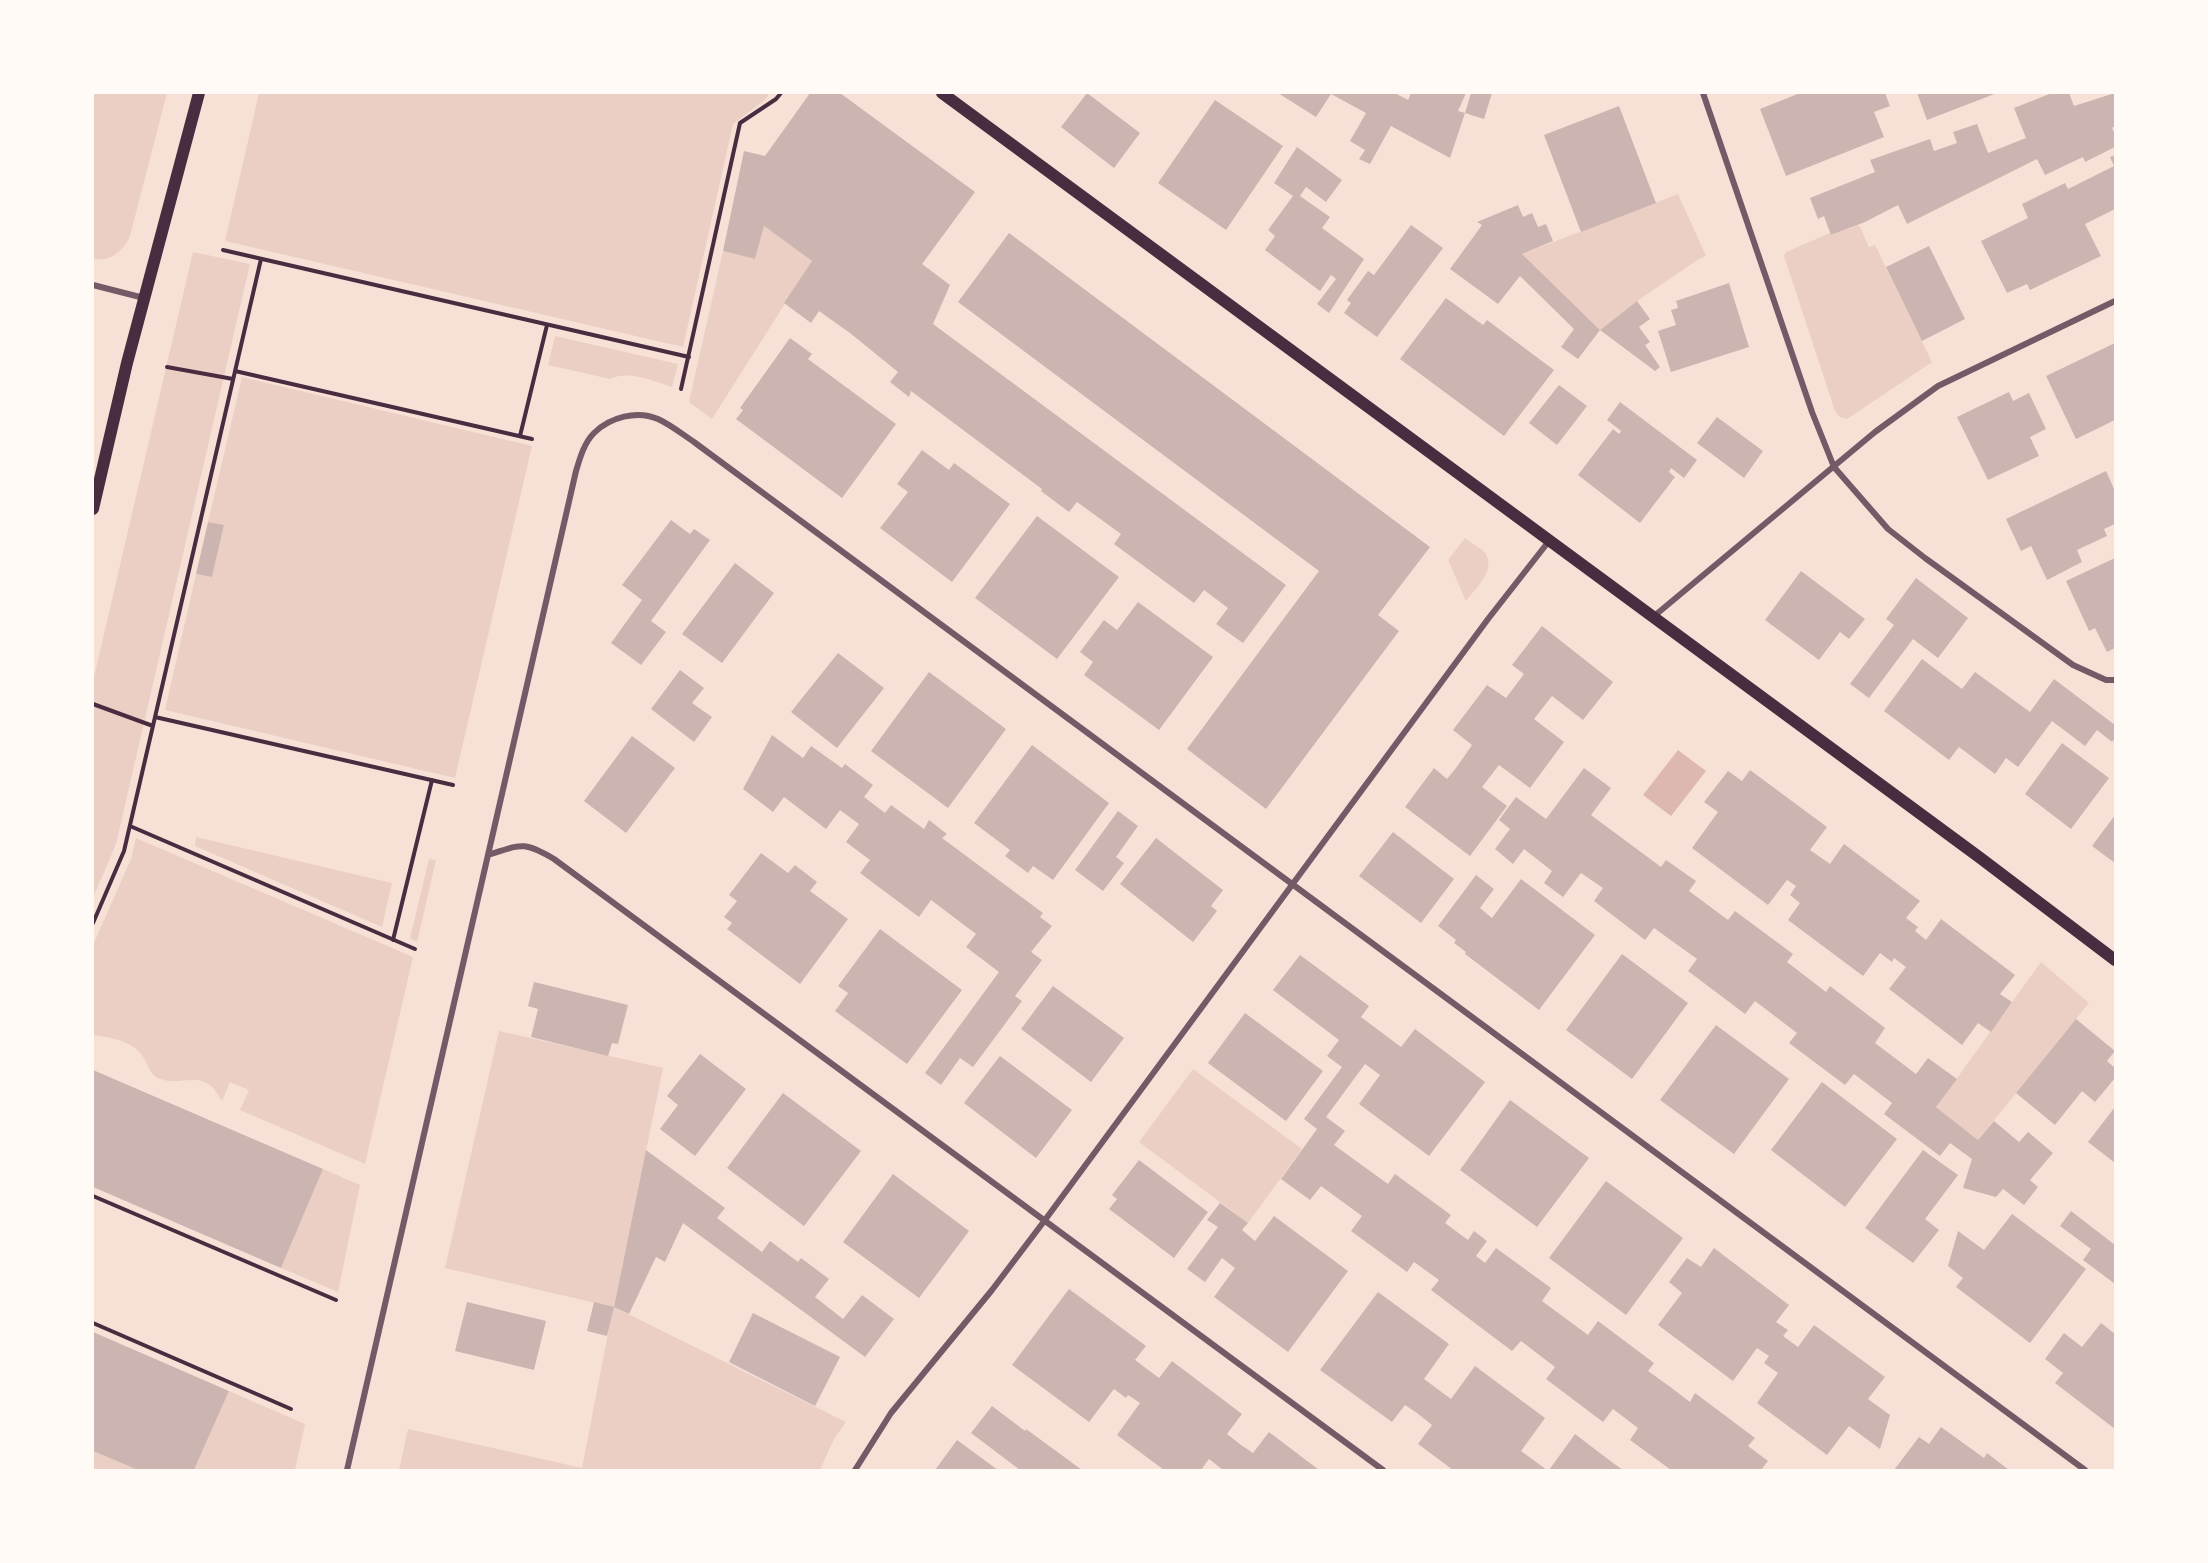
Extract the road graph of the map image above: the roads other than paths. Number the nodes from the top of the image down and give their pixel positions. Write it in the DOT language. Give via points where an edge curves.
graph roads {
  1 [pos="199,93"];
  2 [pos="942,93"];
  3 [pos="1703,93"];
  4 [pos="93,285"];
  5 [pos="145,298"];
  6 [pos="2115,301"];
  7 [pos="1834,467"];
  8 [pos="93,509"];
  9 [pos="1549,540"];
  10 [pos="1653,617"];
  11 [pos="2115,680"];
  12 [pos="488,855"];
  13 [pos="1292,884"];
  14 [pos="2115,960"];
  15 [pos="1045,1220"];
  16 [pos="347,1470"];
  17 [pos="855,1470"];
  18 [pos="1383,1470"];
  19 [pos="2085,1470"];
  1 -- 5 [label="main road"];
  2 -- 9 [label="main road"];
  3 -- 7 [label="street"];
  4 -- 5 [label="street"];
  5 -- 8 [label="main road"];
  6 -- 7 [label="street" via="1938,387"];
  7 -- 10 [label="street"];
  7 -- 11 [label="street" via="1888,529 1925,558 2073,665 2106,680"];
  9 -- 10 [label="main road"];
  9 -- 13 [label="street"];
  10 -- 14 [label="main road"];
  12 -- 13 [label="street" via="585,445 604,425 636,415 656,418 694,442"];
  12 -- 15 [label="street" via="523,844 554,859"];
  12 -- 16 [label="street"];
  13 -- 15 [label="street"];
  13 -- 19 [label="street"];
  15 -- 17 [label="street" via="891,1413"];
  15 -- 18 [label="street"];
}
